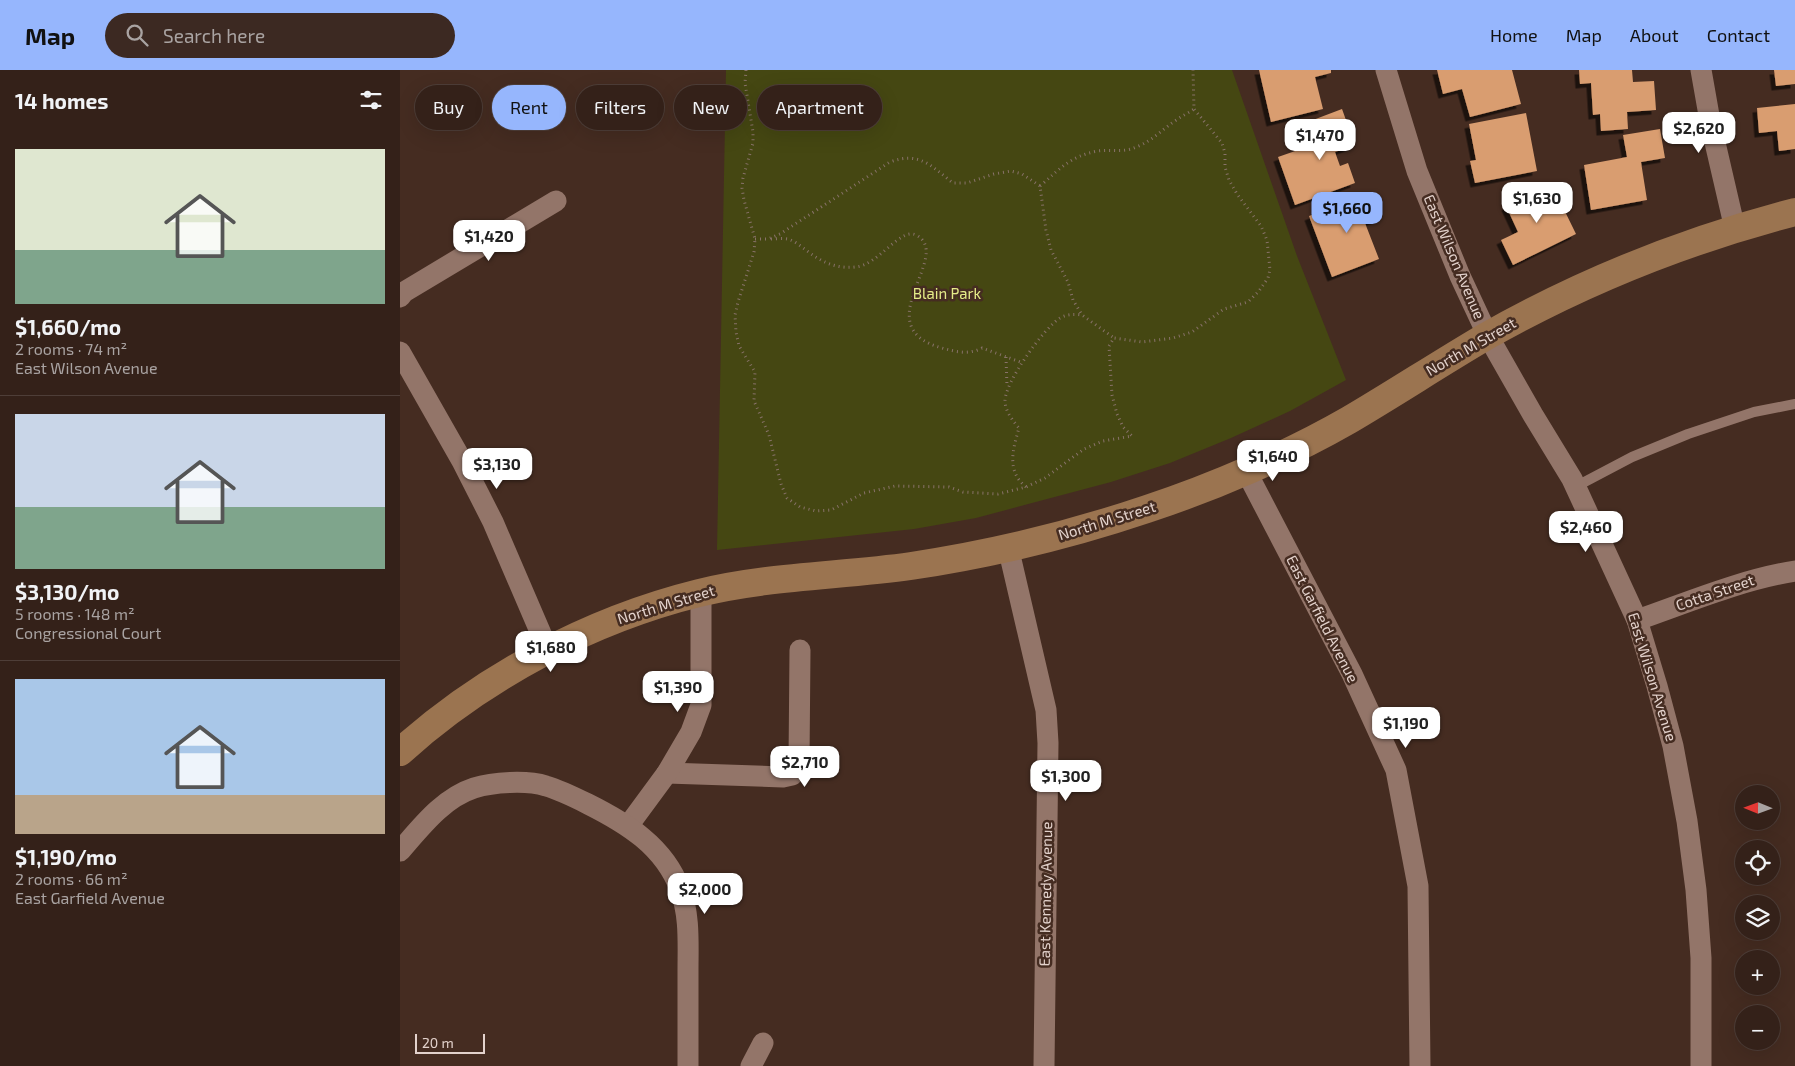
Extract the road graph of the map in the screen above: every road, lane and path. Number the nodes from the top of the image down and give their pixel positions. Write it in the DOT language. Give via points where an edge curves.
graph roads {
  1 [pos="746,70"];
  2 [pos="1193,70"];
  3 [pos="1386,70"];
  4 [pos="1701,70"];
  5 [pos="1194,109"];
  6 [pos="1040,186"];
  7 [pos="556,201"];
  8 [pos="1795,212"];
  9 [pos="1736,229"];
  10 [pos="755,239"];
  11 [pos="768,239"];
  12 [pos="400,297"];
  13 [pos="1082,315"];
  14 [pos="1488,336"];
  15 [pos="1114,338"];
  16 [pos="400,352"];
  17 [pos="1006,357"];
  18 [pos="1024,363"];
  19 [pos="1007,390"];
  20 [pos="1795,404"];
  21 [pos="1246,471"];
  22 [pos="1026,487"];
  23 [pos="1575,487"];
  24 [pos="1008,547"];
  25 [pos="1795,571"];
  26 [pos="701,592"];
  27 [pos="1637,620"];
  28 [pos="548,650"];
  29 [pos="800,650"];
  30 [pos="400,752"];
  31 [pos="667,773"];
  32 [pos="628,826"];
  33 [pos="400,851"];
  34 [pos="763,1043"];
  35 [pos="688,1066"];
  36 [pos="751,1066"];
  37 [pos="1044,1066"];
  38 [pos="1420,1066"];
  39 [pos="1701,1066"];
  1 -- 10 [label="path" via="753,143 742,188"];
  2 -- 5 [label="path"];
  3 -- 14 [label="street, East Wilson Avenue" via="1417,171"];
  4 -- 9 [label="street"];
  5 -- 6 [label="path" via="1148,142 1134,148 1100,151 1066,162"];
  5 -- 15 [label="path" via="1222,143 1229,180 1268,240 1268,278 1248,302 1224,309 1192,332 1142,342"];
  6 -- 11 [label="path" via="1022,174 1011,172 967,183 953,183 923,161 902,157"];
  6 -- 13 [label="path" via="1051,250"];
  7 -- 12 [label="street"];
  8 -- 9 [label="street, North M Street"];
  9 -- 14 [label="street, North M Street" via="1622,271 1560,298"];
  10 -- 11 [label="path"];
  10 -- 22 [label="path" via="738,302 736,332 739,346 755,372 754,401 770,435 787,498 816,511 831,510 864,493 895,486 949,487 981,495"];
  11 -- 17 [label="path" via="788,239 827,264 856,267 875,259 901,236 917,235 928,252 909,306 912,327 925,342 953,351 973,353 982,348"];
  13 -- 15 [label="path"];
  13 -- 18 [label="path" via="1069,314 1052,324"];
  14 -- 21 [label="street, North M Street" via="1345,422"];
  14 -- 23 [label="street, East Wilson Avenue"];
  15 -- 22 [label="path" via="1109,346 1112,395 1123,427 1132,436 1103,441 1084,449 1045,478"];
  16 -- 28 [label="street" via="493,522"];
  17 -- 18 [label="path"];
  17 -- 19 [label="path"];
  18 -- 19 [label="path" via="1016,371"];
  19 -- 22 [label="path" via="1005,401 1008,411 1019,428 1012,456 1014,474"];
  20 -- 23 [label="lane" via="1754,412 1688,434 1632,457"];
  21 -- 24 [label="street, North M Street" via="1142,511 1074,532"];
  21 -- 38 [label="street, East Garfield Avenue" via="1352,674 1396,770 1418,886"];
  23 -- 27 [label="street, East Wilson Avenue"];
  24 -- 26 [label="street, North M Street" via="909,566"];
  24 -- 37 [label="street, East Kennedy Avenue" via="1046,710"];
  25 -- 27 [label="street, Cotta Street" via="1739,584"];
  26 -- 28 [label="street, North M Street" via="653,606"];
  26 -- 31 [label="street" via="701,705 691,732"];
  27 -- 39 [label="street, East Wilson Avenue" via="1673,746 1688,822 1701,958"];
  28 -- 30 [label="street, North M Street" via="474,694"];
  29 -- 31 [label="street" via="799,762 792,775"];
  31 -- 32 [label="street"];
  32 -- 33 [label="street" via="544,785 499,783 474,788 454,798 429,818"];
  32 -- 35 [label="street" via="656,850 670,869 687,909"];
  34 -- 36 [label="street"];
}
